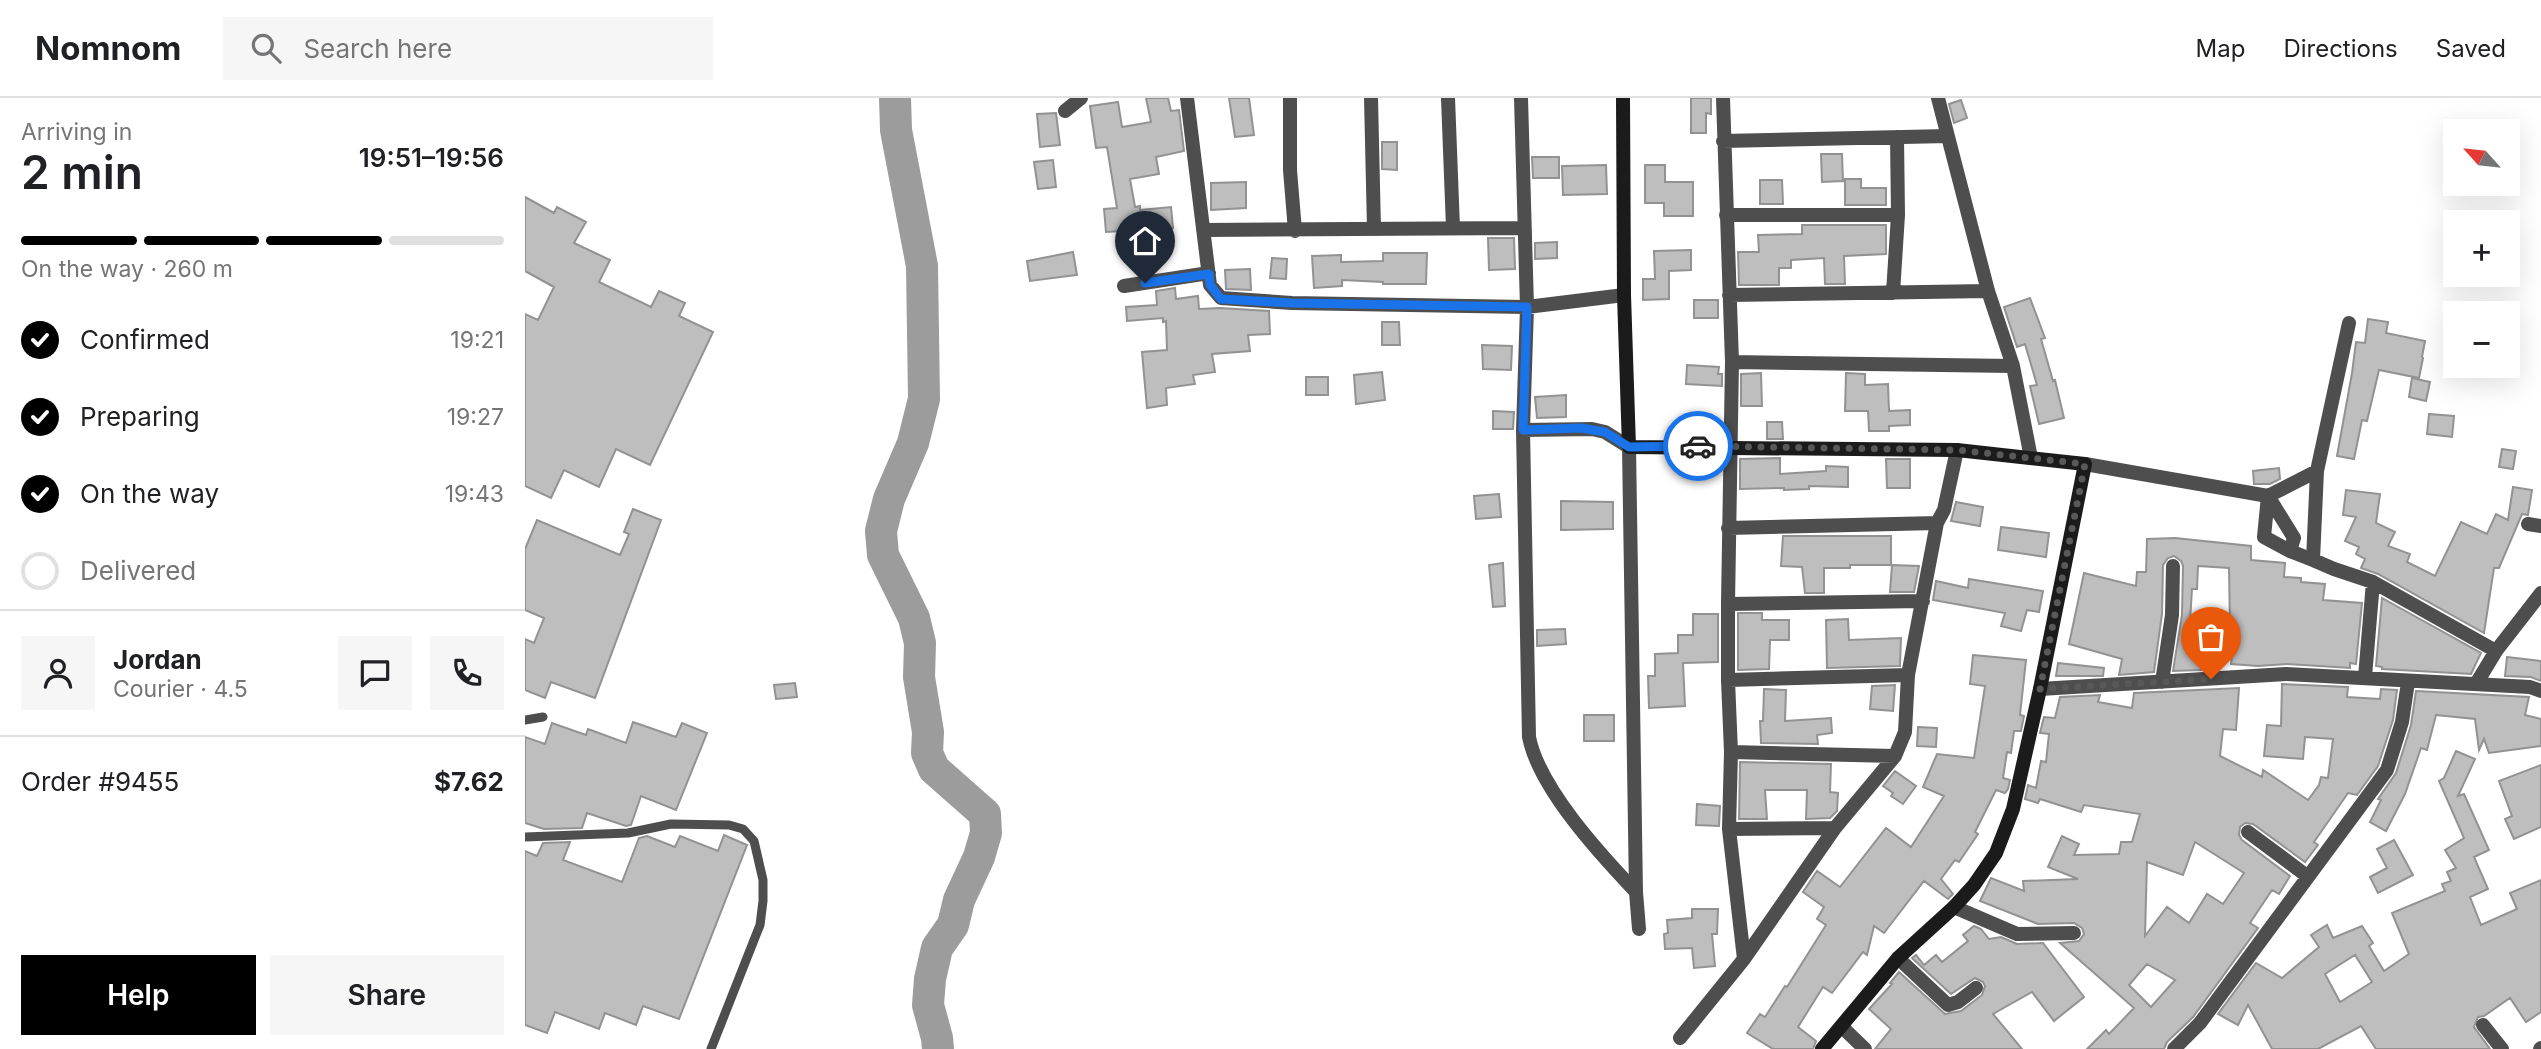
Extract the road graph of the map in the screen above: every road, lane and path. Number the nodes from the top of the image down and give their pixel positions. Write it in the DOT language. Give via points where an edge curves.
graph roads {
  1 [pos="1081,98"];
  2 [pos="1187,98"];
  3 [pos="1290,98"];
  4 [pos="1371,98"];
  5 [pos="1448,98"];
  6 [pos="1521,98"];
  7 [pos="1623,98"];
  8 [pos="1723,98"];
  9 [pos="1938,98"];
  10 [pos="1065,111"];
  11 [pos="1948,136"];
  12 [pos="1897,137"];
  13 [pos="1723,141"];
  14 [pos="1727,215"];
  15 [pos="1898,215"];
  16 [pos="1453,228"];
  17 [pos="1524,228"];
  18 [pos="1374,229"];
  19 [pos="1205,230"];
  20 [pos="1295,231"];
  21 [pos="1209,274"];
  22 [pos="1124,286"];
  23 [pos="1988,290"];
  24 [pos="1893,293"];
  25 [pos="1624,295"];
  26 [pos="1728,295"];
  27 [pos="1527,307"];
  28 [pos="2349,323"];
  29 [pos="1732,362"];
  30 [pos="2013,366"];
  31 [pos="1523,430"];
  32 [pos="1730,446"];
  33 [pos="1629,447"];
  34 [pos="1957,450"];
  35 [pos="2031,458"];
  36 [pos="2085,464"];
  37 [pos="2316,471"];
  38 [pos="2269,496"];
  39 [pos="1937,523"];
  40 [pos="1728,528"];
  41 [pos="2290,551"];
  42 [pos="2313,560"];
  43 [pos="2173,566"];
  44 [pos="2373,582"];
  45 [pos="2541,593"];
  46 [pos="1923,601"];
  47 [pos="1728,604"];
  48 [pos="2496,651"];
  49 [pos="1908,674"];
  50 [pos="2365,677"];
  51 [pos="1728,680"];
  52 [pos="2162,682"];
  53 [pos="2407,682"];
  54 [pos="2476,684"];
  55 [pos="2040,689"];
  56 [pos="2541,691"];
  57 [pos="543,717"];
  58 [pos="525,720"];
  59 [pos="1731,752"];
  60 [pos="1895,756"];
  61 [pos="1835,828"];
  62 [pos="1729,829"];
  63 [pos="2248,832"];
  64 [pos="525,837"];
  65 [pos="2307,876"];
  66 [pos="1636,892"];
  67 [pos="1954,908"];
  68 [pos="1639,929"];
  69 [pos="2074,933"];
  70 [pos="1744,958"];
  71 [pos="1898,958"];
  72 [pos="1976,988"];
  73 [pos="2483,1025"];
  74 [pos="1842,1027"];
  75 [pos="1680,1038"];
  76 [pos="711,1049"];
  77 [pos="1822,1049"];
  78 [pos="1865,1049"];
  79 [pos="2174,1049"];
  80 [pos="2502,1049"];
  1 -- 10 [label="street"];
  2 -- 19 [label="street"];
  3 -- 20 [label="street"];
  4 -- 18 [label="street"];
  5 -- 16 [label="street"];
  6 -- 17 [label="street"];
  7 -- 25 [label="street"];
  8 -- 13 [label="street"];
  9 -- 11 [label="street"];
  11 -- 12 [label="street"];
  11 -- 23 [label="street"];
  12 -- 13 [label="street"];
  12 -- 15 [label="street"];
  13 -- 14 [label="street"];
  14 -- 15 [label="street"];
  14 -- 26 [label="street"];
  15 -- 24 [label="street"];
  16 -- 17 [label="street"];
  16 -- 18 [label="street"];
  17 -- 27 [label="street"];
  18 -- 20 [label="street"];
  19 -- 20 [label="street"];
  19 -- 21 [label="street"];
  21 -- 22 [label="street"];
  21 -- 27 [label="street" via="1210,285 1221,299"];
  23 -- 24 [label="street"];
  23 -- 30 [label="street"];
  24 -- 26 [label="street"];
  25 -- 27 [label="street"];
  25 -- 33 [label="street"];
  26 -- 29 [label="street"];
  27 -- 31 [label="street"];
  28 -- 37 [label="street"];
  29 -- 30 [label="street"];
  29 -- 32 [label="street"];
  30 -- 35 [label="street"];
  31 -- 33 [label="street" via="1593,429"];
  31 -- 66 [label="street" via="1532,755 1592,845"];
  32 -- 33 [label="street"];
  32 -- 34 [label="street"];
  32 -- 40 [label="street"];
  33 -- 66 [label="street"];
  34 -- 35 [label="street"];
  34 -- 39 [label="street"];
  35 -- 36 [label="street"];
  36 -- 38 [label="street"];
  36 -- 55 [label="street"];
  37 -- 38 [label="street"];
  37 -- 42 [label="street"];
  38 -- 41 [label="street" via="2294,538"];
  38 -- 41 [label="street" via="2264,537"];
  39 -- 40 [label="street"];
  39 -- 46 [label="street"];
  40 -- 47 [label="street"];
  41 -- 42 [label="street"];
  42 -- 44 [label="street"];
  43 -- 52 [label="street" via="2172,615"];
  44 -- 48 [label="street"];
  44 -- 50 [label="street"];
  45 -- 48 [label="street"];
  46 -- 47 [label="street"];
  46 -- 49 [label="street"];
  47 -- 51 [label="street"];
  48 -- 54 [label="street"];
  49 -- 51 [label="street"];
  49 -- 60 [label="street" via="1905,732"];
  50 -- 52 [label="street" via="2286,674"];
  50 -- 53 [label="street"];
  51 -- 59 [label="street"];
  52 -- 55 [label="street"];
  53 -- 54 [label="street"];
  53 -- 65 [label="street" via="2402,722 2386,770"];
  54 -- 56 [label="street"];
  55 -- 67 [label="street" via="2003,836 1974,886"];
  57 -- 58 [label="lane"];
  59 -- 60 [label="street"];
  59 -- 62 [label="street"];
  60 -- 61 [label="street"];
  61 -- 62 [label="street"];
  61 -- 70 [label="street"];
  62 -- 70 [label="street"];
  63 -- 65 [label="street"];
  64 -- 76 [label="lane" via="628,833 671,824 729,825 743,829 754,841 763,880 760,925"];
  65 -- 79 [label="street" via="2200,1023"];
  66 -- 68 [label="street"];
  67 -- 69 [label="street" via="2017,934"];
  67 -- 71 [label="street"];
  70 -- 75 [label="street"];
  71 -- 72 [label="street" via="1948,1005"];
  71 -- 74 [label="street"];
  73 -- 80 [label="street"];
  74 -- 77 [label="street"];
  74 -- 78 [label="street"];
}
